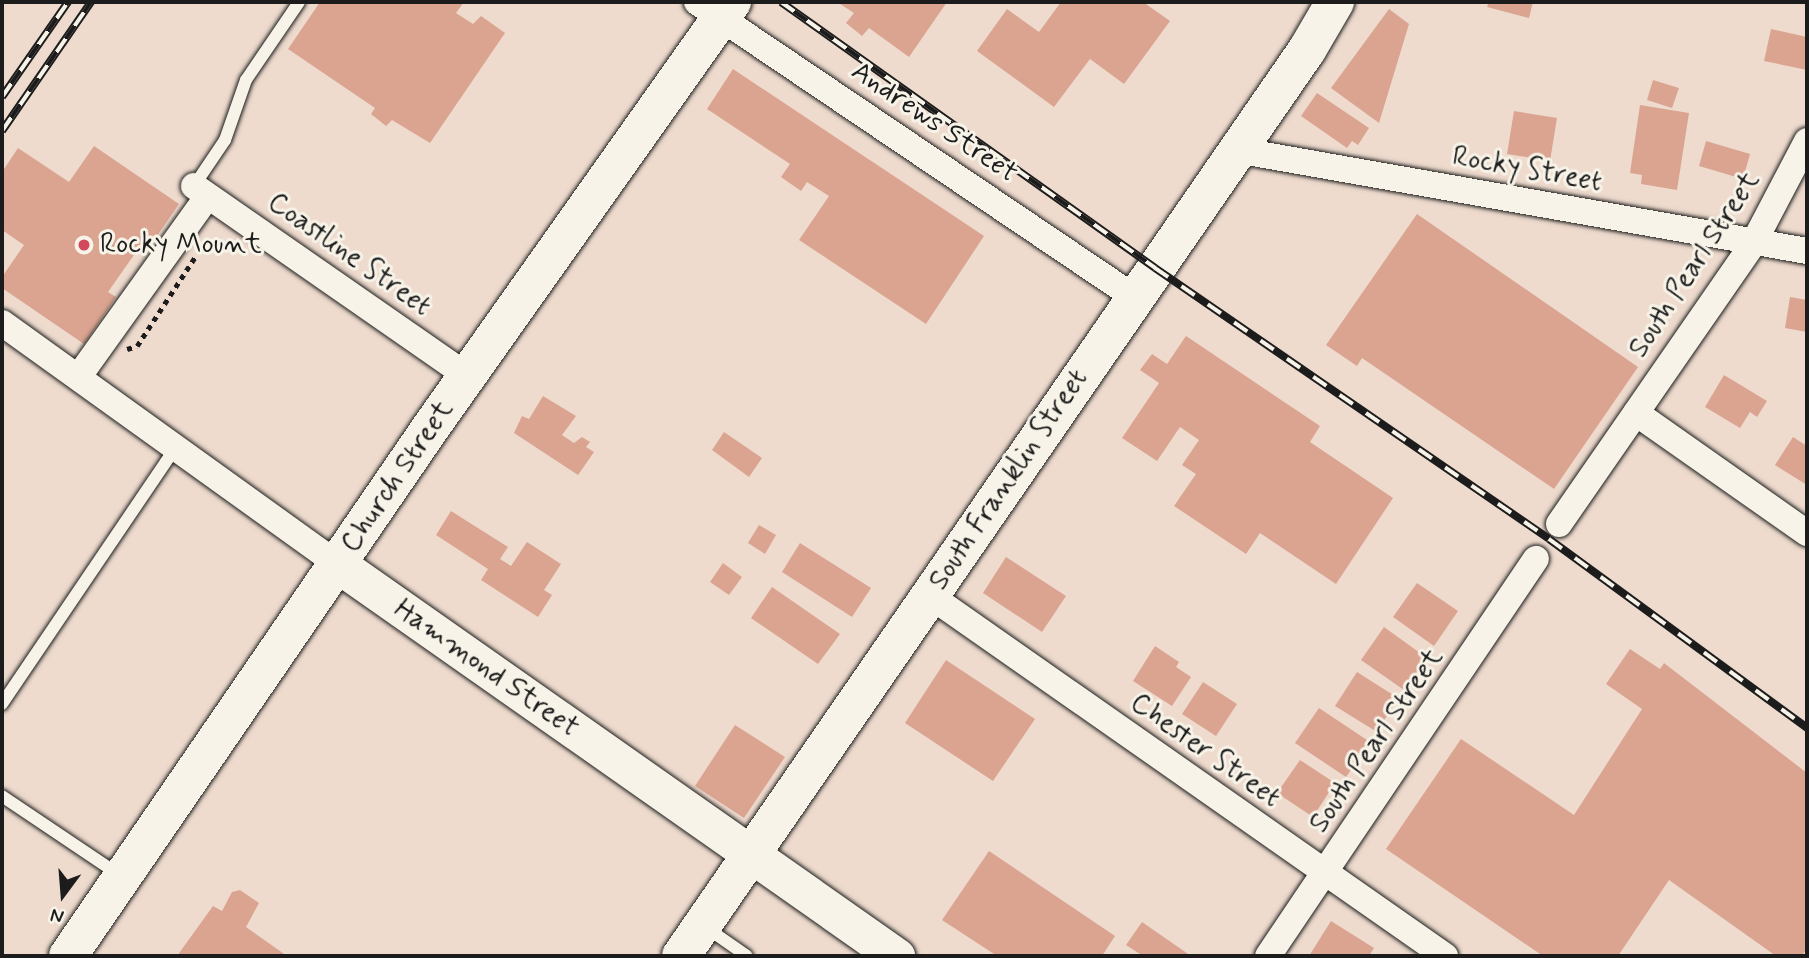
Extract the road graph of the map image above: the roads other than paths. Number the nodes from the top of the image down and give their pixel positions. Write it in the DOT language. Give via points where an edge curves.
graph roads {
  1 [pos="299,2"];
  2 [pos="1335,2"];
  3 [pos="717,7"];
  4 [pos="1807,142"];
  5 [pos="1236,150"];
  6 [pos="201,191"];
  7 [pos="1754,242"];
  8 [pos="1807,251"];
  9 [pos="1134,297"];
  10 [pos="2,323"];
  11 [pos="79,376"];
  12 [pos="467,376"];
  13 [pos="1636,413"];
  14 [pos="177,446"];
  15 [pos="1559,524"];
  16 [pos="1807,533"];
  17 [pos="1536,559"];
  18 [pos="338,565"];
  19 [pos="929,595"];
  20 [pos="2,704"];
  21 [pos="2,796"];
  22 [pos="751,855"];
  23 [pos="1326,874"];
  24 [pos="123,877"];
  25 [pos="703,925"];
  26 [pos="68,956"];
  27 [pos="681,956"];
  28 [pos="747,956"];
  29 [pos="896,956"];
  30 [pos="1268,956"];
  31 [pos="1445,956"];
  1 -- 6 [label="lane" via="246,80"];
  2 -- 5 [label="main road, South Franklin Street"];
  3 -- 9 [label="street, Andrews Street"];
  3 -- 12 [label="main road, Church Street"];
  4 -- 7 [label="street, South Pearl Street"];
  5 -- 7 [label="street, Rocky Street"];
  5 -- 9 [label="main road, South Franklin Street"];
  6 -- 11 [label="street"];
  6 -- 12 [label="street, Coastline Street"];
  7 -- 8 [label="street, Rocky Street"];
  7 -- 13 [label="street, South Pearl Street"];
  9 -- 19 [label="main road, South Franklin Street"];
  10 -- 11 [label="street, Hammond Street"];
  11 -- 14 [label="street, Hammond Street"];
  12 -- 18 [label="main road, Church Street"];
  13 -- 15 [label="street, South Pearl Street"];
  13 -- 16 [label="street"];
  14 -- 18 [label="street, Hammond Street"];
  14 -- 20 [label="lane"];
  17 -- 23 [label="street, South Pearl Street"];
  18 -- 22 [label="street, Hammond Street"];
  18 -- 24 [label="main road, Church Street"];
  19 -- 22 [label="main road, South Franklin Street"];
  19 -- 23 [label="street, Chester Street"];
  21 -- 24 [label="lane"];
  22 -- 25 [label="main road, South Franklin Street"];
  22 -- 29 [label="street, Hammond Street"];
  23 -- 30 [label="street, South Pearl Street"];
  23 -- 31 [label="street, Chester Street"];
  24 -- 26 [label="main road, Church Street"];
  25 -- 27 [label="main road, South Franklin Street"];
  25 -- 28 [label="lane"];
}
